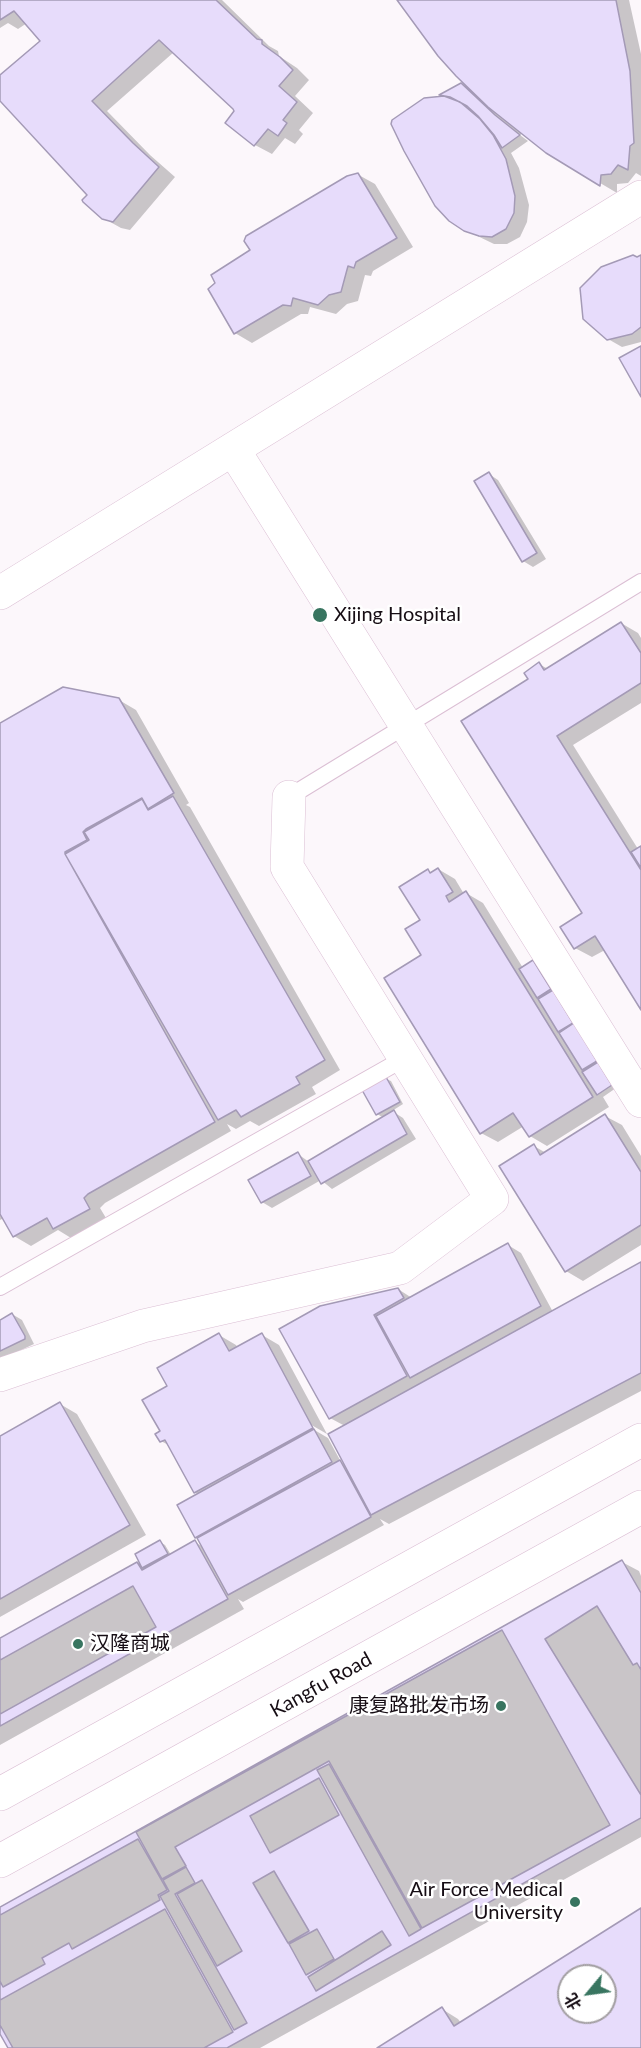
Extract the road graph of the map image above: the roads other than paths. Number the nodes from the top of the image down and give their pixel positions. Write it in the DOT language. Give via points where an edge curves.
graph roads {
  1 [pos="641,197"];
  2 [pos="233,449"];
  3 [pos="641,582"];
  4 [pos="0,593"];
  5 [pos="406,726"];
  6 [pos="289,797"];
  7 [pos="405,1058"];
  8 [pos="641,1101"];
  9 [pos="0,1287"];
  10 [pos="0,1375"];
  11 [pos="641,1440"];
  12 [pos="641,1507"];
  13 [pos="0,1794"];
  14 [pos="0,1861"];
  1 -- 2 [label="street"];
  2 -- 4 [label="street"];
  2 -- 5 [label="street"];
  3 -- 5 [label="lane"];
  5 -- 6 [label="lane"];
  5 -- 8 [label="street"];
  6 -- 7 [label="street" via="286,867"];
  7 -- 9 [label="lane"];
  7 -- 10 [label="street" via="492,1199 399,1268 143,1326"];
  11 -- 13 [label="street"];
  12 -- 14 [label="street, Kangfu Road"];
}
